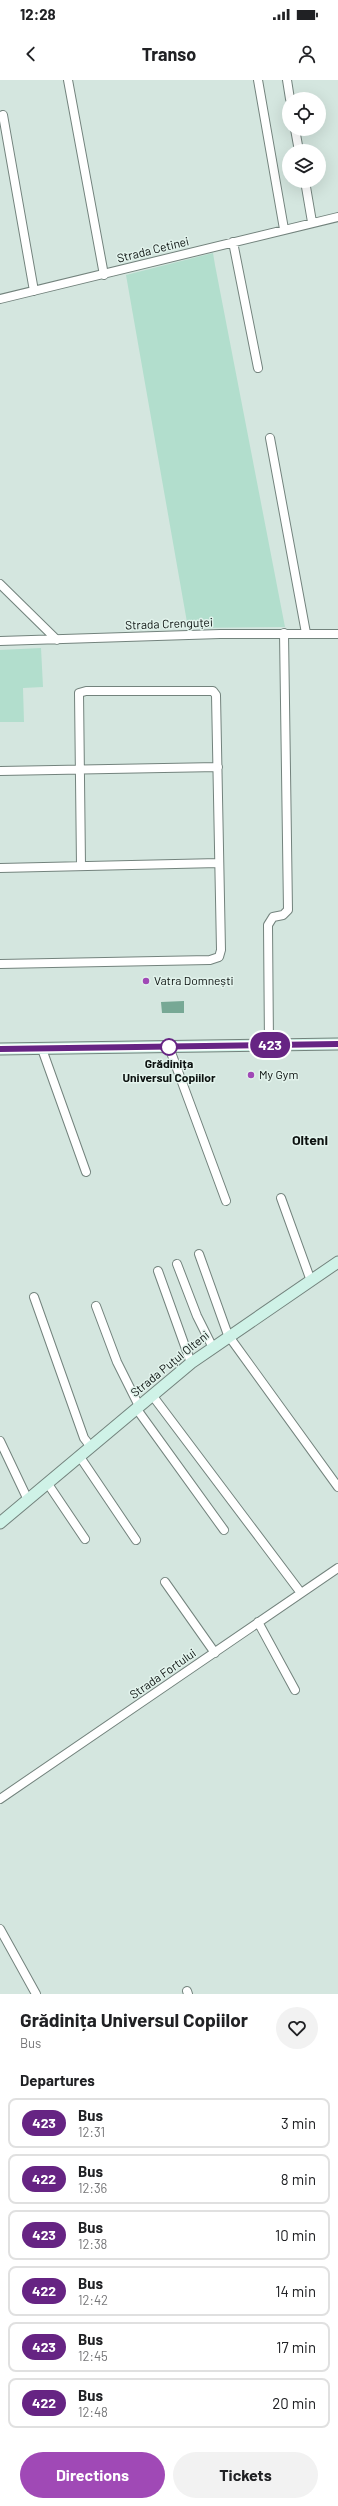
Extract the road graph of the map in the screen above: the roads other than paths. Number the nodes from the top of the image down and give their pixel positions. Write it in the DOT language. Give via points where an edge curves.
graph roads {
  1 [pos="68,80"];
  2 [pos="258,80"];
  3 [pos="287,80"];
  4 [pos="289,92"];
  5 [pos="3,115"];
  6 [pos="306,188"];
  7 [pos="338,217"];
  8 [pos="312,222"];
  9 [pos="284,229"];
  10 [pos="233,242"];
  11 [pos="104,275"];
  12 [pos="34,291"];
  13 [pos="0,299"];
  14 [pos="258,368"];
  15 [pos="270,438"];
  16 [pos="0,584"];
  17 [pos="284,633"];
  18 [pos="306,634"];
  19 [pos="338,634"];
  20 [pos="57,640"];
  21 [pos="0,641"];
  22 [pos="218,768"];
  23 [pos="80,770"];
  24 [pos="0,771"];
  25 [pos="219,863"];
  26 [pos="82,865"];
  27 [pos="0,868"];
  28 [pos="0,964"];
  29 [pos="338,1044"];
  30 [pos="269,1045"];
  31 [pos="169,1047"];
  32 [pos="0,1049"];
  33 [pos="42,1049"];
  34 [pos="86,1172"];
  35 [pos="281,1198"];
  36 [pos="226,1201"];
  37 [pos="199,1254"];
  38 [pos="338,1262"];
  39 [pos="177,1264"];
  40 [pos="158,1271"];
  41 [pos="311,1281"];
  42 [pos="34,1297"];
  43 [pos="96,1306"];
  44 [pos="228,1335"];
  45 [pos="212,1346"];
  46 [pos="191,1362"];
  47 [pos="152,1395"];
  48 [pos="138,1407"];
  49 [pos="0,1441"];
  50 [pos="91,1447"];
  51 [pos="80,1457"];
  52 [pos="48,1484"];
  53 [pos="338,1487"];
  54 [pos="28,1500"];
  55 [pos="0,1523"];
  56 [pos="224,1530"];
  57 [pos="84,1539"];
  58 [pos="136,1540"];
  59 [pos="338,1568"];
  60 [pos="165,1582"];
  61 [pos="301,1593"];
  62 [pos="258,1622"];
  63 [pos="215,1653"];
  64 [pos="295,1690"];
  65 [pos="0,1799"];
  66 [pos="0,1929"];
  67 [pos="36,1994"];
  1 -- 11 [label="street"];
  2 -- 9 [label="street"];
  3 -- 4 [label="street"];
  5 -- 12 [label="street"];
  6 -- 8 [label="street"];
  7 -- 8 [label="street, Strada Cetinei"];
  8 -- 9 [label="street, Strada Cetinei"];
  9 -- 10 [label="street, Strada Cetinei"];
  10 -- 11 [label="street, Strada Cetinei"];
  10 -- 14 [label="street"];
  11 -- 12 [label="street, Strada Cetinei"];
  12 -- 13 [label="street, Strada Cetinei"];
  15 -- 18 [label="street"];
  16 -- 20 [label="street"];
  17 -- 18 [label="street, Strada Crenguței"];
  17 -- 20 [label="street, Strada Crenguței"];
  17 -- 30 [label="street" via="288,910 283,915 273,917 268,925"];
  18 -- 19 [label="street, Strada Crenguței"];
  20 -- 21 [label="street, Strada Crenguței"];
  22 -- 23 [label="street"];
  22 -- 23 [label="street" via="216,695 213,691 86,691 80,692 78,696"];
  22 -- 25 [label="street"];
  23 -- 24 [label="street"];
  23 -- 26 [label="street"];
  25 -- 26 [label="street"];
  25 -- 28 [label="street" via="221,950 217,959"];
  26 -- 27 [label="street"];
  29 -- 30 [label="street"];
  30 -- 31 [label="street"];
  31 -- 33 [label="street"];
  31 -- 36 [label="street"];
  32 -- 33 [label="street"];
  33 -- 34 [label="street"];
  35 -- 41 [label="street"];
  37 -- 44 [label="street"];
  38 -- 41 [label="street, Strada Puțul Olteni"];
  39 -- 45 [label="street" via="197,1316"];
  40 -- 46 [label="street"];
  41 -- 44 [label="street, Strada Puțul Olteni"];
  42 -- 50 [label="street" via="84,1438"];
  43 -- 48 [label="street" via="117,1362"];
  44 -- 45 [label="street, Strada Puțul Olteni"];
  44 -- 53 [label="street"];
  45 -- 46 [label="street, Strada Puțul Olteni"];
  46 -- 47 [label="street, Strada Puțul Olteni"];
  47 -- 48 [label="street, Strada Puțul Olteni"];
  47 -- 61 [label="street"];
  48 -- 50 [label="street, Strada Puțul Olteni"];
  48 -- 56 [label="street"];
  49 -- 54 [label="street"];
  50 -- 51 [label="street, Strada Puțul Olteni"];
  51 -- 52 [label="street, Strada Puțul Olteni"];
  51 -- 58 [label="street"];
  52 -- 54 [label="street, Strada Puțul Olteni"];
  52 -- 57 [label="street"];
  54 -- 55 [label="street, Strada Puțul Olteni"];
  59 -- 61 [label="street, Strada Fortului"];
  60 -- 63 [label="street"];
  61 -- 62 [label="street, Strada Fortului"];
  62 -- 63 [label="street, Strada Fortului"];
  62 -- 64 [label="street"];
  63 -- 65 [label="street, Strada Fortului"];
  66 -- 67 [label="street"];
}
